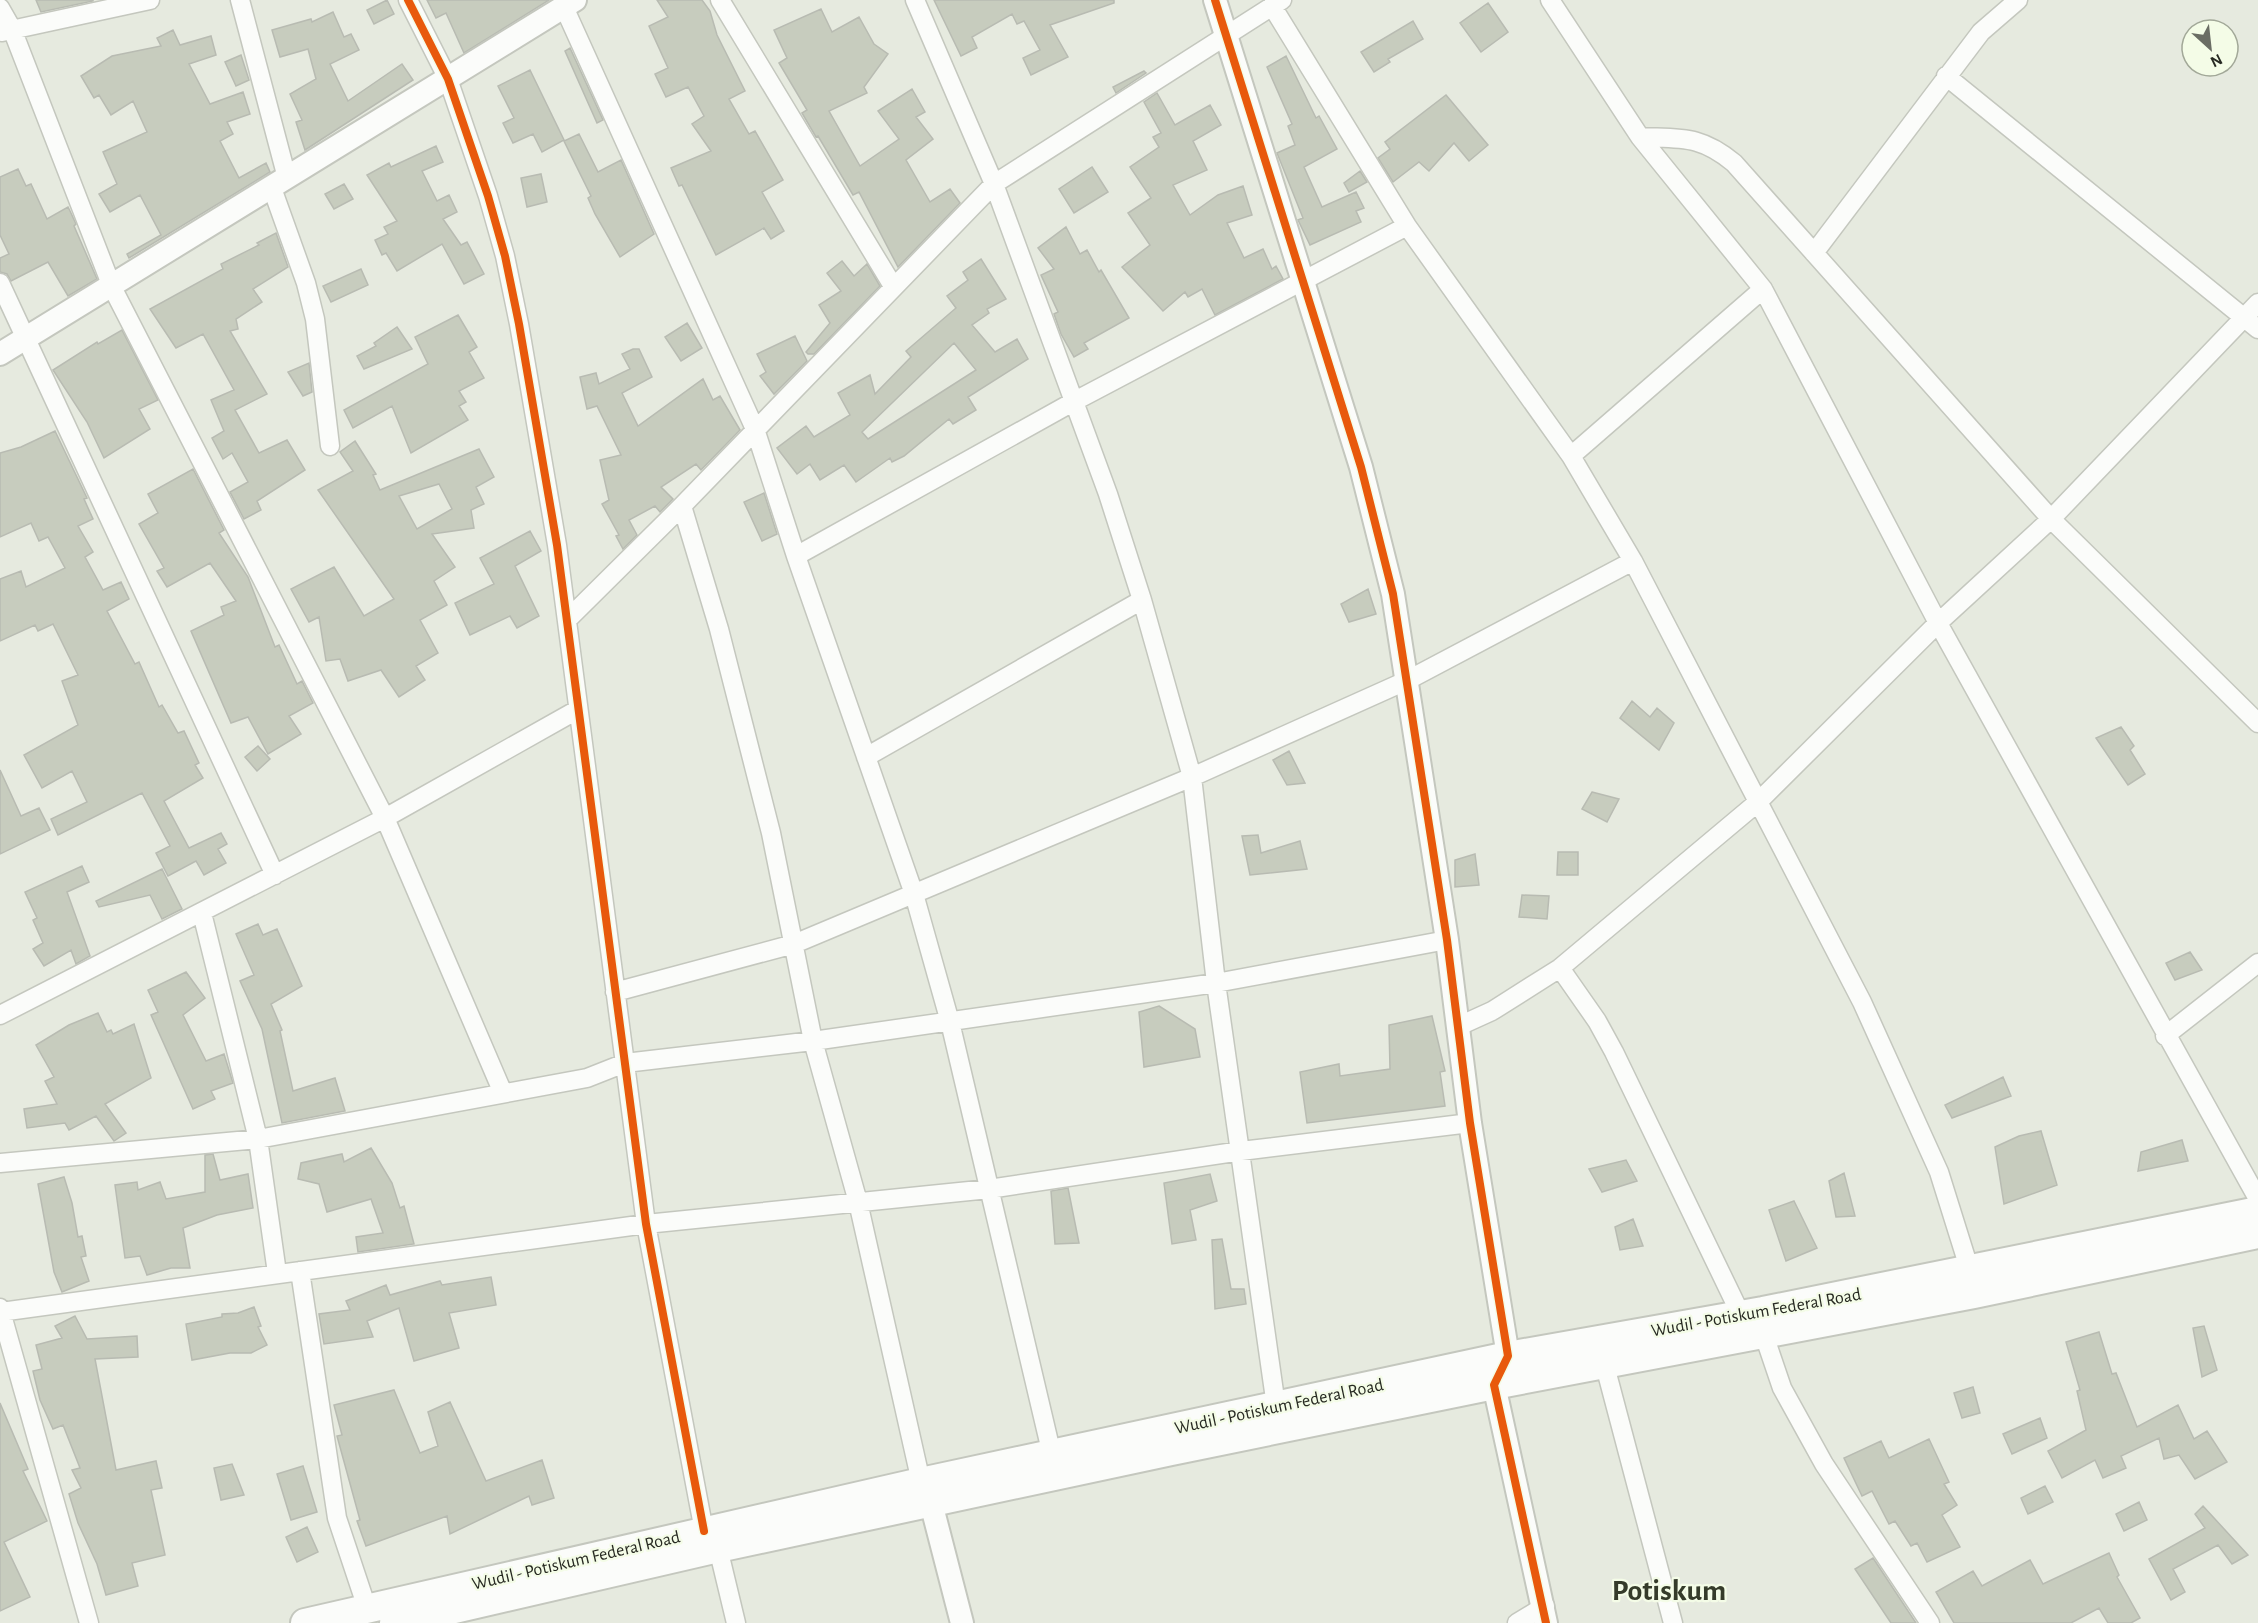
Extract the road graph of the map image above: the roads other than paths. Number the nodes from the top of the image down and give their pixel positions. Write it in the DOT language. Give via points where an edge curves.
graph roads {
  1 [pos="150,0"];
  2 [pos="240,0"];
  3 [pos="408,0"];
  4 [pos="720,0"];
  5 [pos="915,0"];
  6 [pos="1215,0"];
  7 [pos="1550,0"];
  8 [pos="2018,0"];
  9 [pos="569,3"];
  10 [pos="1277,3"];
  11 [pos="0,8"];
  12 [pos="6,31"];
  13 [pos="1226,36"];
  14 [pos="1946,76"];
  15 [pos="447,79"];
  16 [pos="1640,137"];
  17 [pos="280,183"];
  18 [pos="994,184"];
  19 [pos="1407,226"];
  20 [pos="1814,253"];
  21 [pos="1304,280"];
  22 [pos="0,284"];
  23 [pos="893,286"];
  24 [pos="112,287"];
  25 [pos="1763,290"];
  26 [pos="2258,303"];
  27 [pos="2244,316"];
  28 [pos="2258,329"];
  29 [pos="25,341"];
  30 [pos="0,354"];
  31 [pos="1073,402"];
  32 [pos="755,429"];
  33 [pos="330,446"];
  34 [pos="1571,456"];
  35 [pos="682,506"];
  36 [pos="2051,519"];
  37 [pos="796,556"];
  38 [pos="1633,561"];
  39 [pos="1142,600"];
  40 [pos="567,620"];
  41 [pos="1938,623"];
  42 [pos="1408,680"];
  43 [pos="577,710"];
  44 [pos="2258,723"];
  45 [pos="866,757"];
  46 [pos="1192,777"];
  47 [pos="1758,802"];
  48 [pos="385,818"];
  49 [pos="275,875"];
  50 [pos="914,894"];
  51 [pos="202,913"];
  52 [pos="1447,940"];
  53 [pos="794,944"];
  54 [pos="2258,963"];
  55 [pos="1560,968"];
  56 [pos="1216,983"];
  57 [pos="615,992"];
  58 [pos="0,1015"];
  59 [pos="950,1022"];
  60 [pos="1459,1026"];
  61 [pos="2165,1036"];
  62 [pos="813,1041"];
  63 [pos="625,1063"];
  64 [pos="503,1093"];
  65 [pos="1470,1123"];
  66 [pos="258,1140"];
  67 [pos="1241,1151"];
  68 [pos="0,1162"];
  69 [pos="989,1189"];
  70 [pos="2258,1199"];
  71 [pos="858,1202"];
  72 [pos="2258,1211"];
  73 [pos="646,1224"];
  74 [pos="2258,1234"];
  75 [pos="300,1270"];
  76 [pos="1970,1271"];
  77 [pos="277,1274"];
  78 [pos="0,1310"];
  79 [pos="1741,1315"];
  80 [pos="1764,1335"];
  81 [pos="1508,1356"];
  82 [pos="1605,1366"];
  83 [pos="1494,1385"];
  84 [pos="1276,1406"];
  85 [pos="1052,1455"];
  86 [pos="926,1492"];
  87 [pos="711,1540"];
  88 [pos="367,1608"];
  89 [pos="1545,1612"];
  90 [pos="89,1623"];
  91 [pos="305,1623"];
  92 [pos="394,1623"];
  93 [pos="736,1623"];
  94 [pos="962,1623"];
  95 [pos="1517,1623"];
  96 [pos="1673,1623"];
  97 [pos="1930,1623"];
  1 -- 12 [label="street"];
  2 -- 17 [label="street"];
  3 -- 15 [label="street"];
  4 -- 23 [label="street"];
  5 -- 18 [label="street"];
  6 -- 13 [label="street"];
  7 -- 16 [label="street"];
  8 -- 14 [label="street" via="1981,32"];
  9 -- 15 [label="street"];
  9 -- 32 [label="street"];
  10 -- 13 [label="street"];
  10 -- 19 [label="street"];
  11 -- 12 [label="street"];
  12 -- 24 [label="street"];
  13 -- 18 [label="street"];
  13 -- 21 [label="street"];
  14 -- 20 [label="street"];
  14 -- 27 [label="street"];
  15 -- 17 [label="street"];
  15 -- 40 [label="street" via="505,256"];
  16 -- 20 [label="street" via="1696,140 1716,148"];
  16 -- 25 [label="street"];
  17 -- 24 [label="street"];
  17 -- 33 [label="street" via="315,319"];
  18 -- 23 [label="street"];
  18 -- 31 [label="street"];
  19 -- 21 [label="street"];
  19 -- 34 [label="street"];
  20 -- 36 [label="street"];
  21 -- 31 [label="street"];
  21 -- 42 [label="street" via="1360,467 1393,594"];
  22 -- 29 [label="street"];
  23 -- 32 [label="street"];
  24 -- 29 [label="street"];
  24 -- 48 [label="street"];
  25 -- 34 [label="street"];
  25 -- 41 [label="street"];
  26 -- 27 [label="street"];
  27 -- 28 [label="street"];
  27 -- 36 [label="street"];
  29 -- 30 [label="street"];
  29 -- 49 [label="street"];
  31 -- 37 [label="street"];
  31 -- 39 [label="street"];
  32 -- 35 [label="street"];
  32 -- 37 [label="street"];
  34 -- 38 [label="street"];
  35 -- 40 [label="street"];
  35 -- 53 [label="street" via="735,692"];
  36 -- 41 [label="street"];
  36 -- 44 [label="street"];
  37 -- 45 [label="street"];
  38 -- 42 [label="street"];
  38 -- 47 [label="street"];
  39 -- 45 [label="street"];
  39 -- 46 [label="street"];
  40 -- 43 [label="street"];
  41 -- 47 [label="street"];
  41 -- 61 [label="street"];
  42 -- 46 [label="street"];
  42 -- 52 [label="street"];
  43 -- 48 [label="street"];
  43 -- 57 [label="street"];
  45 -- 50 [label="street"];
  46 -- 50 [label="street"];
  46 -- 56 [label="street"];
  47 -- 55 [label="street"];
  47 -- 76 [label="street" via="1881,1044 1939,1172"];
  48 -- 49 [label="street"];
  48 -- 64 [label="street"];
  49 -- 51 [label="street"];
  50 -- 53 [label="street"];
  50 -- 59 [label="street"];
  51 -- 58 [label="street"];
  51 -- 66 [label="street"];
  52 -- 56 [label="street"];
  52 -- 60 [label="street"];
  53 -- 57 [label="street"];
  53 -- 62 [label="street"];
  54 -- 61 [label="street"];
  55 -- 60 [label="street" via="1492,1011"];
  55 -- 79 [label="street" via="1614,1053"];
  56 -- 59 [label="street"];
  56 -- 67 [label="street"];
  57 -- 63 [label="street"];
  59 -- 62 [label="street"];
  59 -- 69 [label="street"];
  60 -- 65 [label="street"];
  61 -- 70 [label="street"];
  62 -- 63 [label="street"];
  62 -- 71 [label="street"];
  63 -- 64 [label="street" via="587,1078"];
  63 -- 73 [label="street"];
  64 -- 66 [label="street"];
  65 -- 67 [label="street"];
  65 -- 81 [label="street"];
  66 -- 68 [label="street"];
  66 -- 77 [label="street"];
  67 -- 69 [label="street"];
  67 -- 84 [label="street"];
  69 -- 71 [label="street"];
  69 -- 85 [label="street"];
  71 -- 73 [label="street"];
  71 -- 86 [label="street"];
  72 -- 76 [label="main road, Wudil - Potiskum Federal Road"];
  73 -- 75 [label="street"];
  73 -- 87 [label="street"];
  74 -- 80 [label="main road, Wudil - Potiskum Federal Road"];
  75 -- 77 [label="street"];
  75 -- 88 [label="street" via="337,1518"];
  76 -- 79 [label="main road, Wudil - Potiskum Federal Road"];
  77 -- 78 [label="street"];
  78 -- 90 [label="street"];
  79 -- 81 [label="main road, Wudil - Potiskum Federal Road"];
  80 -- 82 [label="main road, Wudil - Potiskum Federal Road"];
  80 -- 97 [label="street" via="1782,1388 1824,1464"];
  81 -- 83 [label="street"];
  81 -- 84 [label="main road, Wudil - Potiskum Federal Road"];
  82 -- 83 [label="main road, Wudil - Potiskum Federal Road"];
  82 -- 96 [label="street"];
  83 -- 86 [label="main road, Wudil - Potiskum Federal Road"];
  83 -- 89 [label="street"];
  84 -- 85 [label="main road, Wudil - Potiskum Federal Road"];
  85 -- 86 [label="main road, Wudil - Potiskum Federal Road"];
  86 -- 87 [label="main road, Wudil - Potiskum Federal Road"];
  86 -- 94 [label="street"];
  87 -- 88 [label="main road, Wudil - Potiskum Federal Road"];
  87 -- 92 [label="main road, Wudil - Potiskum Federal Road"];
  87 -- 93 [label="street"];
  88 -- 91 [label="main road, Wudil - Potiskum Federal Road"];
  89 -- 95 [label="street"];
}
